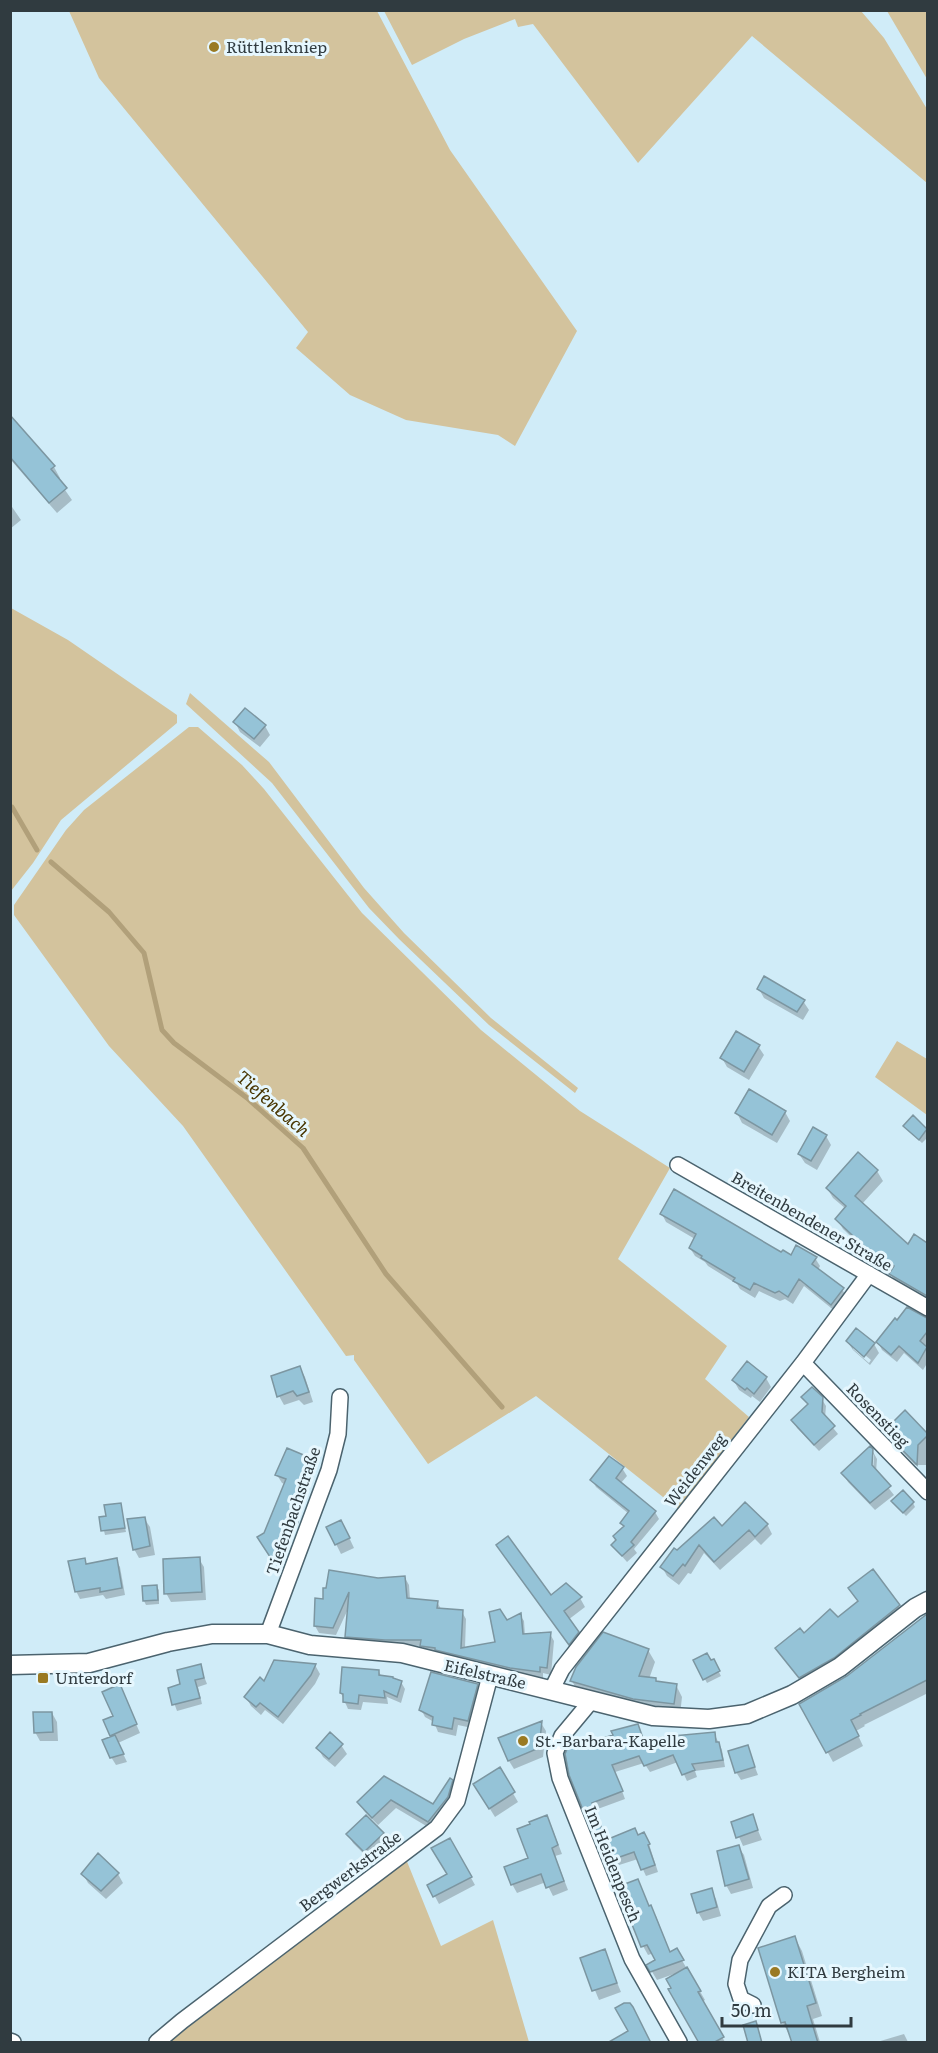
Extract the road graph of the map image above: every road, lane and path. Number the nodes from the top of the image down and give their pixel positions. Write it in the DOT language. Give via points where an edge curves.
graph roads {
  1 [pos="678,1165"];
  2 [pos="869,1274"];
  3 [pos="927,1308"];
  4 [pos="803,1363"];
  5 [pos="340,1397"];
  6 [pos="927,1492"];
  7 [pos="927,1601"];
  8 [pos="268,1634"];
  9 [pos="10,1665"];
  10 [pos="490,1676"];
  11 [pos="552,1689"];
  12 [pos="592,1700"];
  13 [pos="784,1895"];
  14 [pos="753,2005"];
  15 [pos="157,2043"];
  16 [pos="679,2043"];
  1 -- 2 [label="street, Breitenbendener Straße"];
  2 -- 3 [label="street, Breitenbendener Straße"];
  2 -- 4 [label="street, Weidenweg"];
  4 -- 6 [label="street, Rosenstieg"];
  4 -- 11 [label="street, Weidenweg" via="562,1669"];
  5 -- 8 [label="street, Tiefenbachstraße" via="338,1434 329,1470"];
  7 -- 12 [label="street, Eifelstraße" via="840,1666 792,1695 747,1714 709,1719 653,1716"];
  8 -- 9 [label="street, Eifelstraße" via="212,1634 89,1663"];
  8 -- 10 [label="street, Eifelstraße" via="310,1645 402,1653"];
  10 -- 11 [label="street, Eifelstraße"];
  10 -- 15 [label="street, Bergwerkstraße" via="457,1801 437,1828"];
  11 -- 12 [label="street, Eifelstraße"];
  12 -- 16 [label="street, Im Heidenpesch" via="562,1736 555,1753 560,1778 632,1959"];
  13 -- 14 [label="street" via="769,1906 740,1960 736,1984 741,1999"];
}
